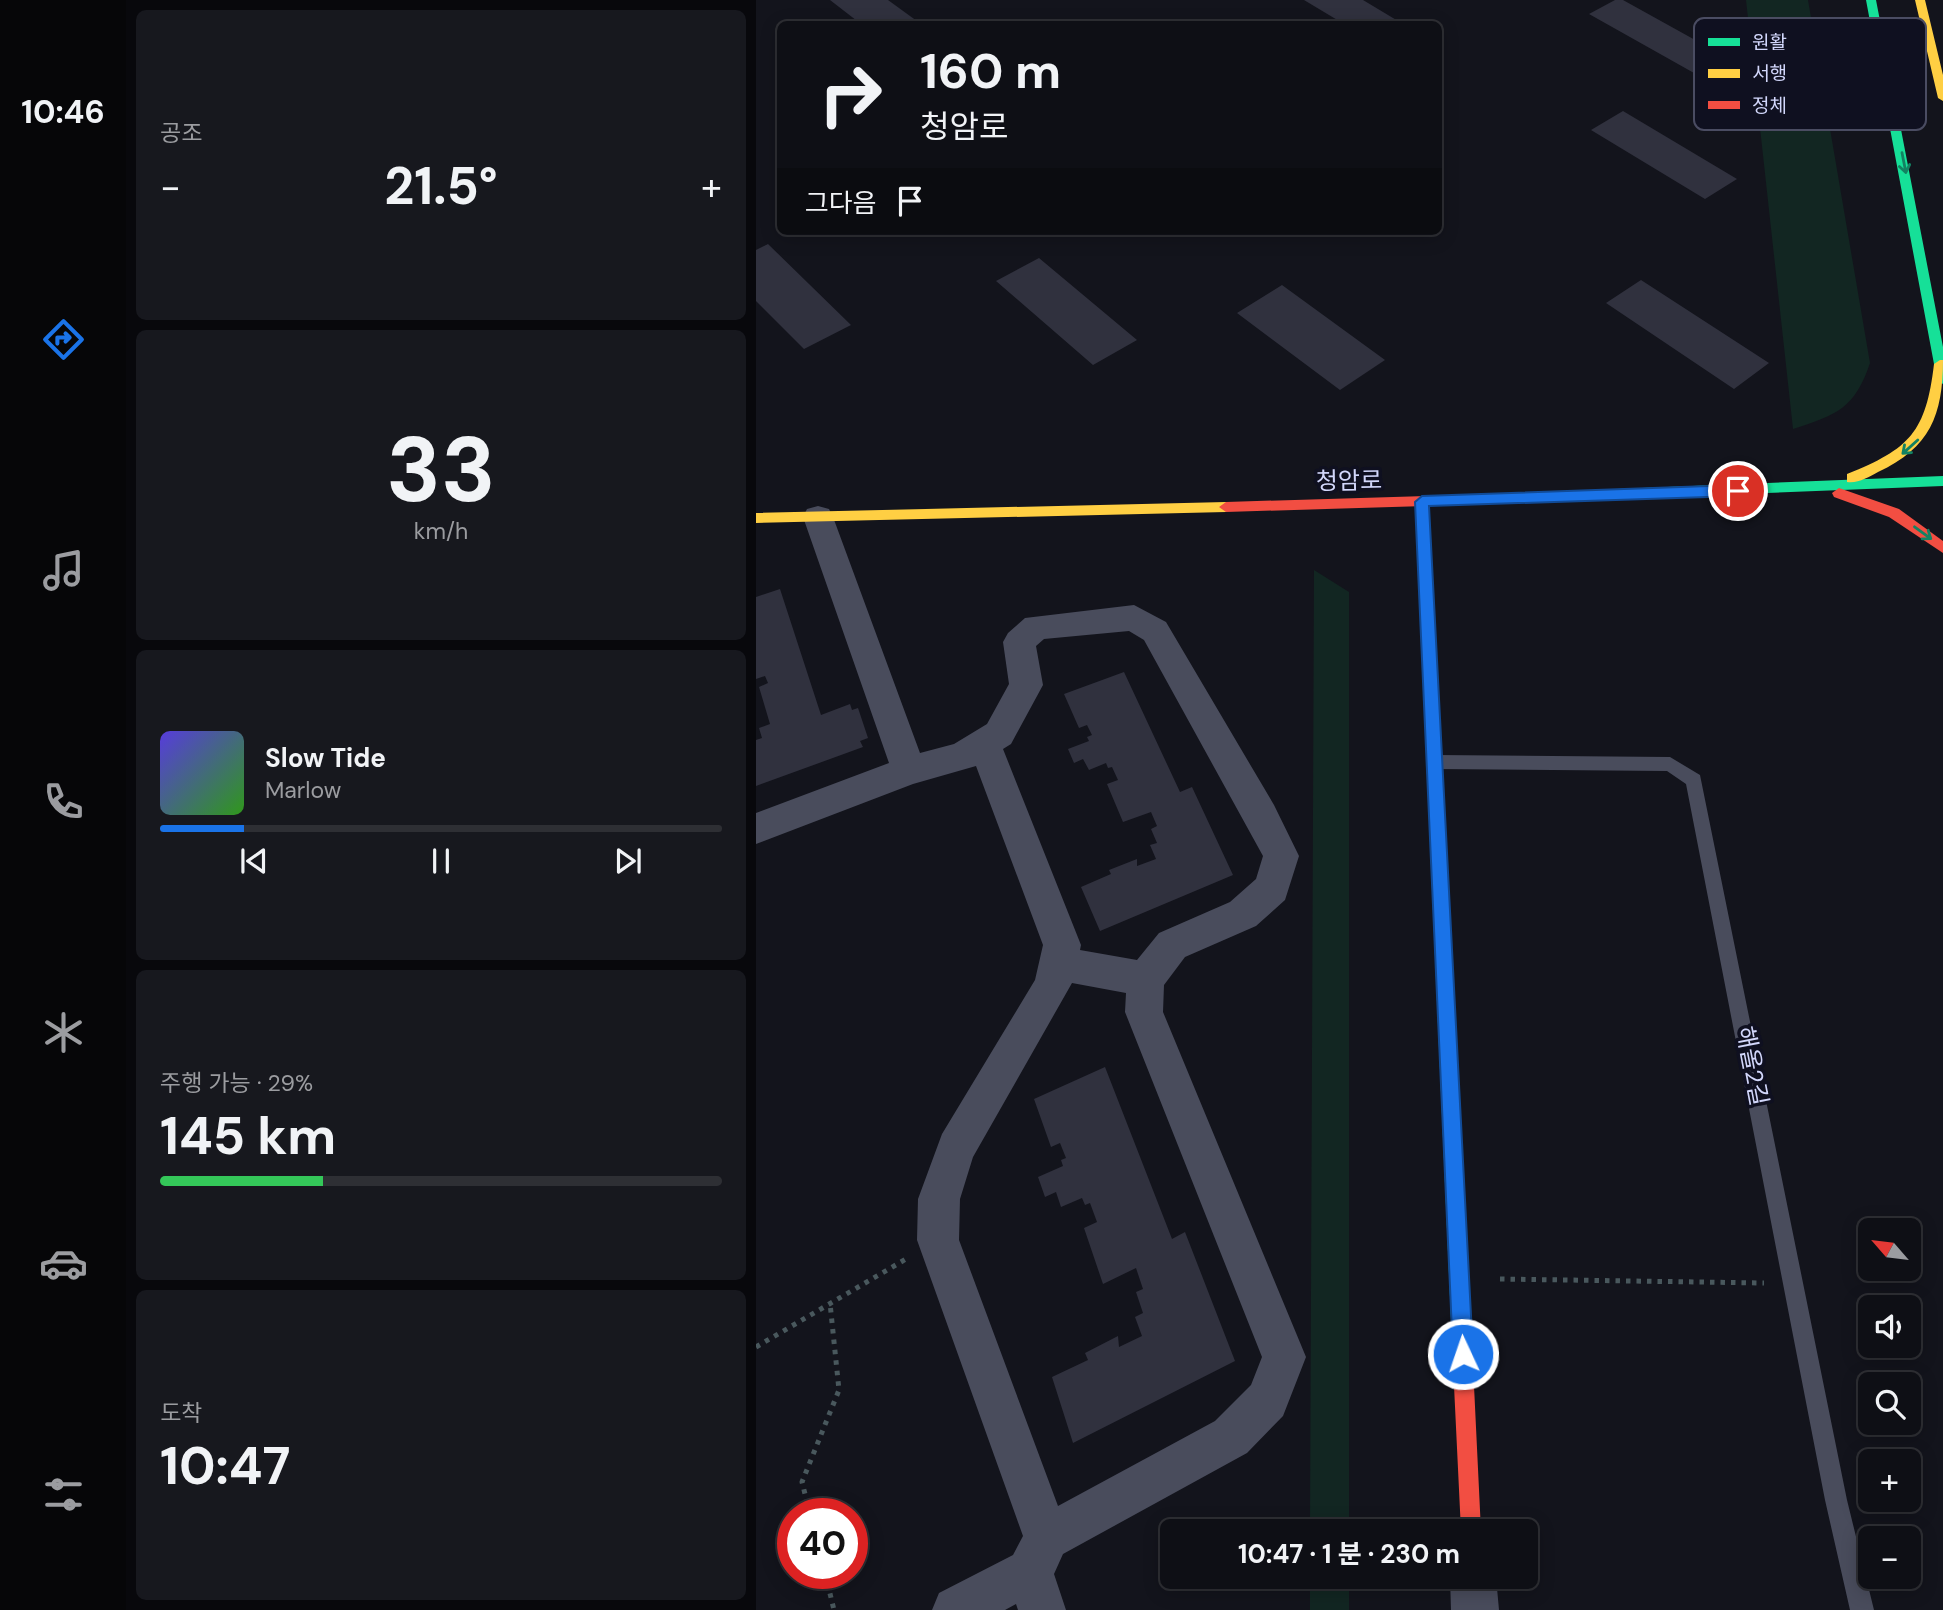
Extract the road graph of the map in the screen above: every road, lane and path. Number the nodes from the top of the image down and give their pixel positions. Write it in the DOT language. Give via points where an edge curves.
graph roads {
  1 [pos="1871,0"];
  2 [pos="1920,0"];
  3 [pos="1874,18"];
  4 [pos="1924,18"];
  5 [pos="1926,25"];
  6 [pos="1942,92"];
  7 [pos="1896,130"];
  8 [pos="1942,372"];
  9 [pos="1943,481"];
  10 [pos="1816,488"];
  11 [pos="1422,502"];
  12 [pos="756,517"];
  13 [pos="818,517"];
  14 [pos="1943,548"];
  15 [pos="984,743"];
  16 [pos="1435,762"];
  17 [pos="909,770"];
  18 [pos="756,829"];
  19 [pos="1057,963"];
  20 [pos="1145,979"];
  21 [pos="938,1240"];
  22 [pos="1460,1279"];
  23 [pos="1793,1283"];
  24 [pos="830,1303"];
  25 [pos="756,1347"];
  26 [pos="806,1498"];
  27 [pos="1470,1519"];
  28 [pos="1039,1573"];
  29 [pos="829,1589"];
  30 [pos="1474,1589"];
  31 [pos="834,1610"];
  32 [pos="956,1610"];
  33 [pos="1475,1610"];
  34 [pos="1862,1610"];
  1 -- 3 [label="street, one-way"];
  2 -- 4 [label="street"];
  5 -- 6 [label="street"];
  7 -- 8 [label="street, one-way"];
  8 -- 10 [label="street, one-way" via="1930,426 1910,450 1884,466"];
  9 -- 10 [label="street, 청암로"];
  10 -- 11 [label="street, 청암로"];
  10 -- 14 [label="street, one-way" via="1861,498 1900,516"];
  11 -- 13 [label="street, 청암로"];
  11 -- 16 [label="street"];
  12 -- 13 [label="street, 청암로"];
  13 -- 17 [label="street"];
  15 -- 17 [label="street" via="963,756"];
  15 -- 19 [label="street" via="1062,945"];
  15 -- 20 [label="street" via="999,734 1026,685 1019,642 1036,627 1134,618 1155,631 1281,856 1272,888 1243,914 1172,945"];
  16 -- 22 [label="street"];
  16 -- 23 [label="lane, 해올2길" via="1670,764 1694,780"];
  17 -- 18 [label="street"];
  19 -- 20 [label="street"];
  19 -- 21 [label="street" via="1052,986 956,1148 939,1199"];
  20 -- 28 [label="street" via="1144,1012 1284,1357 1267,1400 1231,1437"];
  21 -- 24 [label="path"];
  21 -- 28 [label="street"];
  22 -- 23 [label="path"];
  22 -- 27 [label="street"];
  23 -- 34 [label="lane, 해올2길"];
  24 -- 25 [label="path"];
  24 -- 26 [label="path" via="839,1390 802,1482"];
  28 -- 32 [label="street"];
  29 -- 31 [label="path"];
  30 -- 33 [label="street"];
}
